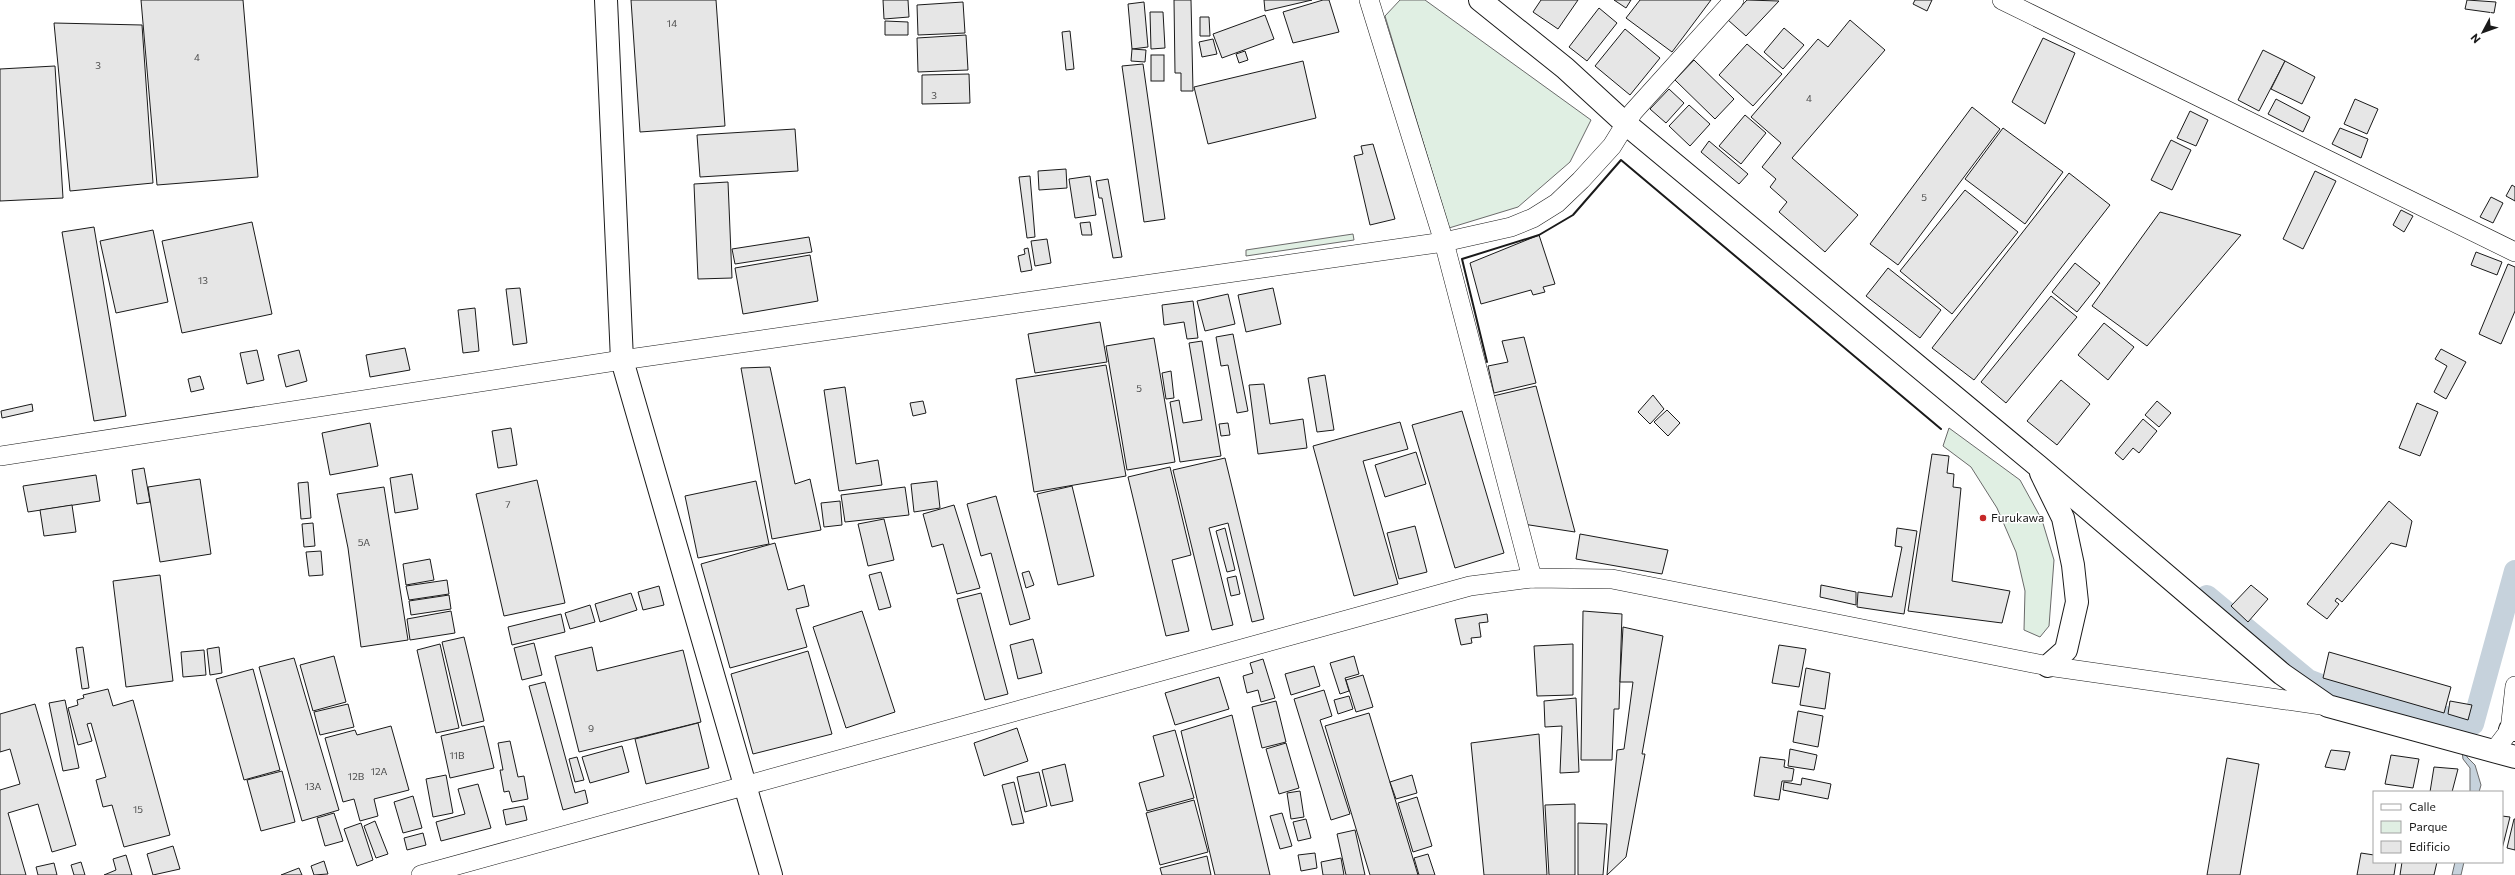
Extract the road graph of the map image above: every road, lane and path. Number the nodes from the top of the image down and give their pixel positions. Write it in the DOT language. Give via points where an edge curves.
graph roads {
  1 [pos="606,0"];
  2 [pos="1369,0"];
  3 [pos="1480,0"];
  4 [pos="1734,0"];
  5 [pos="2002,0"];
  6 [pos="1626,124"];
  7 [pos="1444,242"];
  8 [pos="2515,252"];
  9 [pos="622,360"];
  10 [pos="0,456"];
  11 [pos="2038,466"];
  12 [pos="1532,578"];
  13 [pos="2048,666"];
  14 [pos="2515,686"];
  15 [pos="2328,706"];
  16 [pos="2512,730"];
  17 [pos="2494,751"];
  18 [pos="2515,757"];
  19 [pos="744,787"];
  20 [pos="421,875"];
  21 [pos="771,875"];
  1 -- 9 [label="street"];
  2 -- 7 [label="street"];
  3 -- 6 [label="street" via="1565,68"];
  4 -- 6 [label="street" via="1632,112"];
  5 -- 8 [label="street"];
  6 -- 7 [label="street" via="1607,152 1557,203 1533,218 1511,227"];
  6 -- 11 [label="street"];
  7 -- 9 [label="street"];
  7 -- 12 [label="street"];
  9 -- 10 [label="street"];
  9 -- 19 [label="street"];
  11 -- 13 [label="street" via="2063,518 2073,565 2077,602 2066,650"];
  11 -- 15 [label="street" via="2282,674"];
  12 -- 13 [label="street" via="1612,579"];
  12 -- 19 [label="street" via="1470,586"];
  13 -- 15 [label="street"];
  14 -- 16 [label="street"];
  15 -- 17 [label="street"];
  16 -- 17 [label="street"];
  17 -- 18 [label="street"];
  19 -- 20 [label="street"];
  19 -- 21 [label="street"];
}
